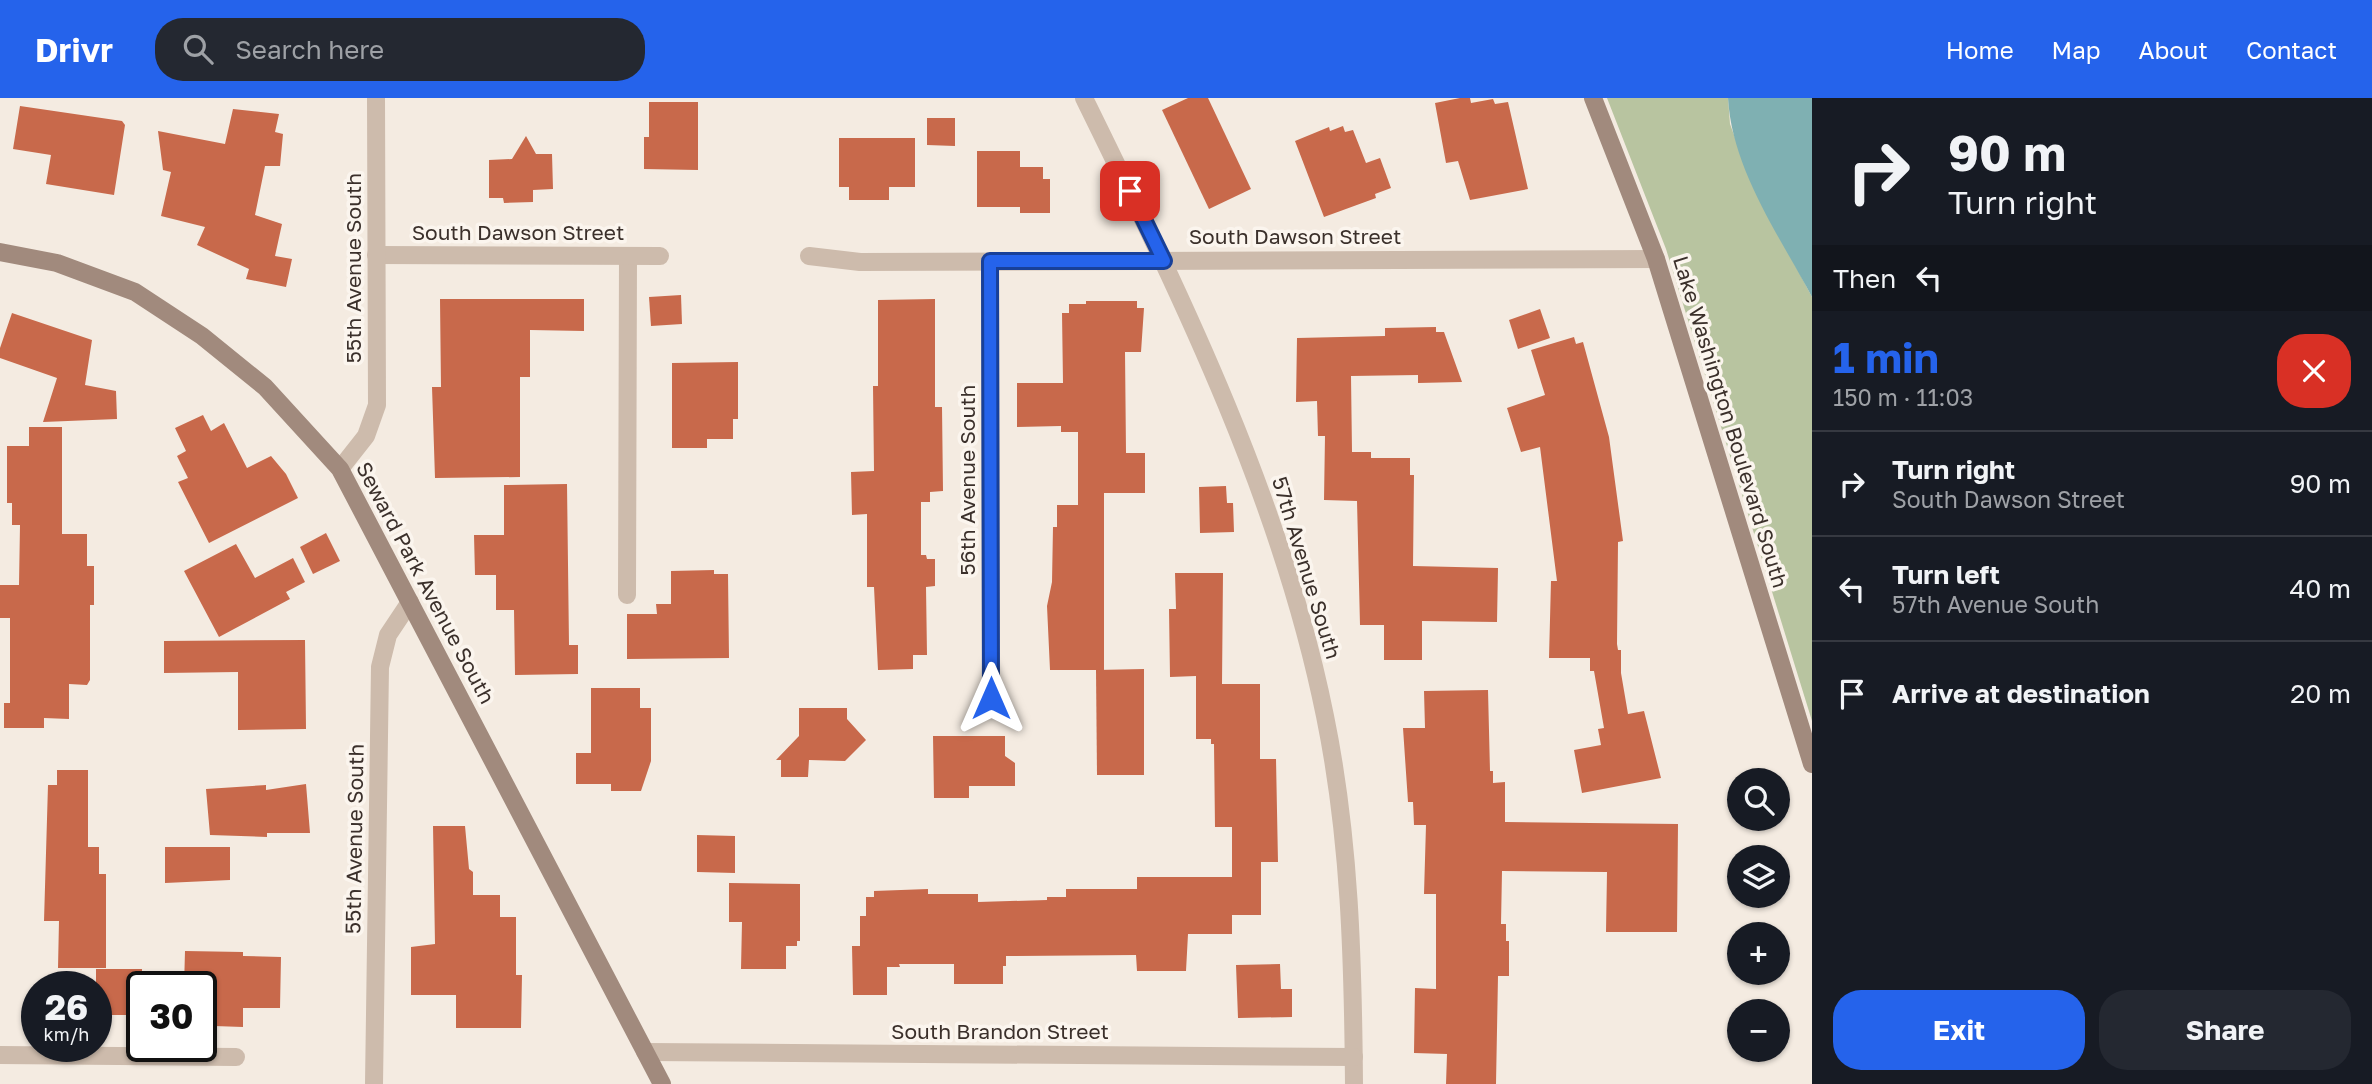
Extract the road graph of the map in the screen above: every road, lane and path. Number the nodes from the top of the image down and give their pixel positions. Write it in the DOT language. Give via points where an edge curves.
graph roads {
  1 [pos="376,98"];
  2 [pos="1084,98"];
  3 [pos="1593,98"];
  4 [pos="0,252"];
  5 [pos="376,255"];
  6 [pos="628,256"];
  7 [pos="660,256"];
  8 [pos="809,256"];
  9 [pos="1656,258"];
  10 [pos="990,261"];
  11 [pos="1164,261"];
  12 [pos="340,469"];
  13 [pos="627,595"];
  14 [pos="410,602"];
  15 [pos="991,698"];
  16 [pos="1812,764"];
  17 [pos="645,1052"];
  18 [pos="0,1055"];
  19 [pos="236,1057"];
  20 [pos="1354,1057"];
  21 [pos="374,1084"];
  22 [pos="662,1084"];
  23 [pos="1354,1084"];
  1 -- 5 [label="street, 55th Avenue South"];
  2 -- 11 [label="street, 57th Avenue South"];
  3 -- 9 [label="street, Lake Washington Boulevard South"];
  4 -- 12 [label="street, Seward Park Avenue South" via="57,263 146,299 202,335 265,387"];
  5 -- 6 [label="street, South Dawson Street"];
  5 -- 12 [label="street, 55th Avenue South" via="377,405 366,436"];
  6 -- 7 [label="street, South Dawson Street"];
  6 -- 13 [label="street"];
  8 -- 10 [label="street, South Dawson Street" via="860,262"];
  9 -- 11 [label="street, South Dawson Street"];
  9 -- 16 [label="street, Lake Washington Boulevard South"];
  10 -- 11 [label="street, South Dawson Street"];
  10 -- 15 [label="street, 56th Avenue South"];
  11 -- 20 [label="street, 57th Avenue South" via="1247,453 1290,580 1325,715 1350,894"];
  12 -- 14 [label="street, Seward Park Avenue South"];
  14 -- 17 [label="street, Seward Park Avenue South"];
  14 -- 21 [label="street, 55th Avenue South" via="388,635 380,667"];
  17 -- 20 [label="street, South Brandon Street"];
  17 -- 22 [label="street, Seward Park Avenue South"];
  18 -- 19 [label="street"];
  20 -- 23 [label="street, 57th Avenue South"];
}
